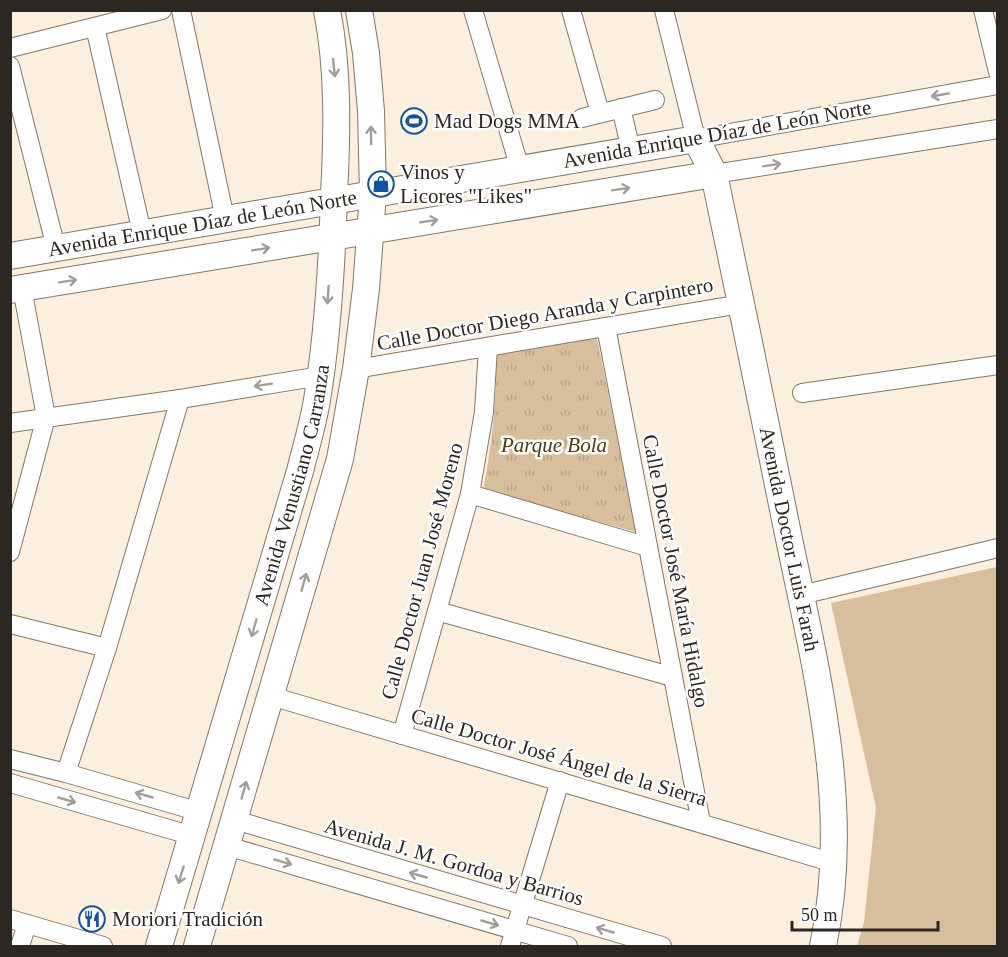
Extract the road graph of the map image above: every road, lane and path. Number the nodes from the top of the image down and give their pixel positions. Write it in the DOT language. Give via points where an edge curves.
graph roads {
  1 [pos="162,10"];
  2 [pos="182,10"];
  3 [pos="327,10"];
  4 [pos="359,10"];
  5 [pos="473,10"];
  6 [pos="570,10"];
  7 [pos="664,10"];
  8 [pos="983,10"];
  9 [pos="95,27"];
  10 [pos="10,48"];
  11 [pos="10,66"];
  12 [pos="998,72"];
  13 [pos="998,85"];
  14 [pos="655,100"];
  15 [pos="621,108"];
  16 [pos="998,129"];
  17 [pos="696,139"];
  18 [pos="631,150"];
  19 [pos="520,168"];
  20 [pos="714,174"];
  21 [pos="372,194"];
  22 [pos="334,200"];
  23 [pos="225,219"];
  24 [pos="371,230"];
  25 [pos="142,233"];
  26 [pos="333,237"];
  27 [pos="56,248"];
  28 [pos="10,256"];
  29 [pos="16,289"];
  30 [pos="741,304"];
  31 [pos="606,327"];
  32 [pos="488,347"];
  33 [pos="998,365"];
  34 [pos="356,369"];
  35 [pos="321,376"];
  36 [pos="802,393"];
  37 [pos="180,399"];
  38 [pos="46,417"];
  39 [pos="10,423"];
  40 [pos="470,494"];
  41 [pos="648,547"];
  42 [pos="998,548"];
  43 [pos="10,552"];
  44 [pos="801,595"];
  45 [pos="437,611"];
  46 [pos="10,624"];
  47 [pos="108,648"];
  48 [pos="673,677"];
  49 [pos="271,696"];
  50 [pos="402,735"];
  51 [pos="10,759"];
  52 [pos="66,773"];
  53 [pos="560,781"];
  54 [pos="10,783"];
  55 [pos="200,812"];
  56 [pos="234,820"];
  57 [pos="701,823"];
  58 [pos="193,836"];
  59 [pos="227,846"];
  60 [pos="834,863"];
  61 [pos="522,905"];
  62 [pos="19,922"];
  63 [pos="512,939"];
  64 [pos="20,946"];
  65 [pos="103,946"];
  66 [pos="159,946"];
  67 [pos="197,946"];
  68 [pos="568,946"];
  69 [pos="662,946"];
  70 [pos="823,946"];
  1 -- 9 [label="street"];
  2 -- 23 [label="street"];
  3 -- 22 [label="street, Avenida Venustiano Carranza, one-way" via="337,131"];
  21 -- 4 [label="street, Avenida Venustiano Carranza, one-way" via="371,111"];
  5 -- 19 [label="street"];
  6 -- 15 [label="street" via="591,116"];
  7 -- 17 [label="street"];
  8 -- 12 [label="street"];
  9 -- 10 [label="street"];
  9 -- 25 [label="street"];
  11 -- 27 [label="street"];
  13 -- 17 [label="street, Avenida Enrique Díaz de León Norte, one-way"];
  14 -- 15 [label="street"];
  15 -- 18 [label="street"];
  20 -- 16 [label="street, Avenida Enrique Díaz de León Norte, one-way"];
  17 -- 18 [label="street, Avenida Enrique Díaz de León Norte"];
  17 -- 20 [label="street, Avenida Doctor Luis Farah"];
  18 -- 19 [label="street, Avenida Enrique Díaz de León Norte"];
  19 -- 21 [label="street, Avenida Enrique Díaz de León Norte"];
  24 -- 20 [label="street, Avenida Enrique Díaz de León Norte, one-way"];
  20 -- 30 [label="street, Avenida Doctor Luis Farah"];
  21 -- 22 [label="street, Avenida Enrique Díaz de León Norte"];
  21 -- 24 [label="street, Avenida Venustiano Carranza"];
  22 -- 23 [label="street, Avenida Enrique Díaz de León Norte"];
  22 -- 26 [label="street, Avenida Venustiano Carranza"];
  23 -- 25 [label="street, Avenida Enrique Díaz de León Norte"];
  24 -- 26 [label="street, Avenida Enrique Díaz de León Norte"];
  24 -- 34 [label="street, Avenida Venustiano Carranza"];
  25 -- 27 [label="street, Avenida Enrique Díaz de León Norte"];
  29 -- 26 [label="street, Avenida Enrique Díaz de León Norte, one-way"];
  26 -- 35 [label="street, Avenida Venustiano Carranza, one-way"];
  27 -- 28 [label="street, Avenida Enrique Díaz de León Norte"];
  29 -- 38 [label="street"];
  30 -- 31 [label="street, Calle Doctor Diego Aranda y Carpintero"];
  30 -- 44 [label="street, Avenida Doctor Luis Farah"];
  31 -- 32 [label="street, Calle Doctor Diego Aranda y Carpintero"];
  31 -- 41 [label="street, Calle Doctor José María Hidalgo"];
  32 -- 34 [label="street, Calle Doctor Diego Aranda y Carpintero"];
  32 -- 40 [label="street, Calle Doctor Juan José Moreno" via="484,412"];
  33 -- 36 [label="street"];
  49 -- 34 [label="street, Avenida Venustiano Carranza, one-way" via="340,459"];
  35 -- 37 [label="street, one-way"];
  35 -- 55 [label="street, Avenida Venustiano Carranza, one-way" via="300,471"];
  37 -- 38 [label="street"];
  37 -- 47 [label="street"];
  38 -- 39 [label="street"];
  38 -- 43 [label="street"];
  40 -- 41 [label="street"];
  40 -- 45 [label="street, Calle Doctor Juan José Moreno"];
  41 -- 48 [label="street, Calle Doctor José María Hidalgo"];
  42 -- 44 [label="street"];
  44 -- 60 [label="street, Avenida Doctor Luis Farah" via="831,769"];
  45 -- 48 [label="street"];
  45 -- 50 [label="street, Calle Doctor Juan José Moreno"];
  46 -- 47 [label="street"];
  47 -- 52 [label="street"];
  48 -- 57 [label="street, Calle Doctor José María Hidalgo"];
  49 -- 50 [label="street, Calle Doctor José Ángel de la Sierra"];
  56 -- 49 [label="street, Avenida Venustiano Carranza, one-way"];
  50 -- 53 [label="street, Calle Doctor José Ángel de la Sierra"];
  51 -- 52 [label="street"];
  55 -- 52 [label="street, one-way"];
  53 -- 57 [label="street, Calle Doctor José Ángel de la Sierra"];
  53 -- 61 [label="street"];
  54 -- 58 [label="street, one-way"];
  55 -- 58 [label="street, Avenida Venustiano Carranza"];
  56 -- 59 [label="street, Avenida Venustiano Carranza"];
  61 -- 56 [label="street, Avenida J. M. Gordoa y Barrios, one-way"];
  57 -- 60 [label="street, Calle Doctor José Ángel de la Sierra"];
  58 -- 66 [label="street, Avenida Venustiano Carranza, one-way"];
  59 -- 63 [label="street, one-way"];
  59 -- 67 [label="street, Avenida Venustiano Carranza"];
  60 -- 70 [label="street, Avenida Doctor Luis Farah"];
  61 -- 63 [label="street"];
  69 -- 61 [label="street, Avenida J. M. Gordoa y Barrios, one-way"];
  62 -- 64 [label="street"];
  62 -- 65 [label="street"];
  63 -- 68 [label="street"];
}
